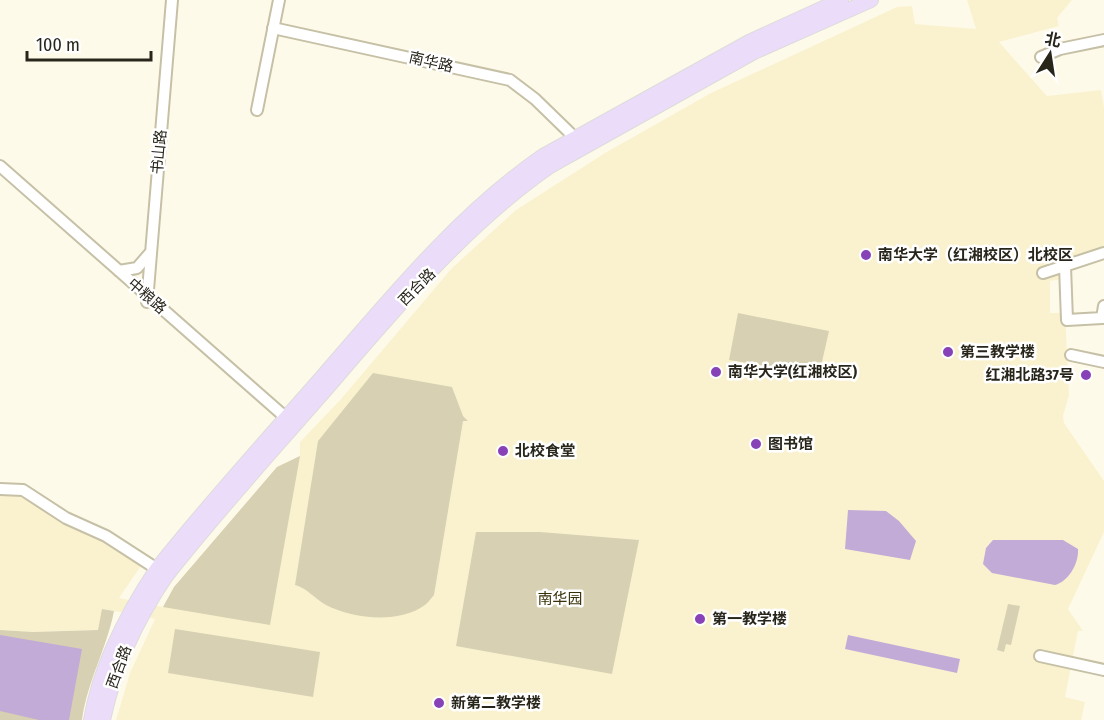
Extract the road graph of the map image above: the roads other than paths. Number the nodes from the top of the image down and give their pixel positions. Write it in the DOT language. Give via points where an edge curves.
graph roads {
  1 [pos="172,0"];
  2 [pos="279,0"];
  3 [pos="841,0"];
  4 [pos="871,0"];
  5 [pos="273,28"];
  6 [pos="1104,40"];
  7 [pos="1041,57"];
  8 [pos="257,110"];
  9 [pos="570,133"];
  10 [pos="0,166"];
  11 [pos="0,173"];
  12 [pos="151,250"];
  13 [pos="1104,253"];
  14 [pos="1065,266"];
  15 [pos="119,271"];
  16 [pos="1043,273"];
  17 [pos="147,300"];
  18 [pos="1104,306"];
  19 [pos="1071,355"];
  20 [pos="1104,362"];
  21 [pos="288,424"];
  22 [pos="0,489"];
  23 [pos="157,569"];
  24 [pos="1104,663"];
  25 [pos="1104,670"];
  26 [pos="92,720"];
  27 [pos="103,720"];
  1 -- 12 [label="street, 书山路"];
  2 -- 5 [label="street"];
  3 -- 21 [label="main road, 西合路" via="749,42 518,173 415,272"];
  4 -- 21 [label="main road, 西合路" via="754,52 550,165 525,183 482,221"];
  5 -- 8 [label="street"];
  5 -- 9 [label="street, 南华路" via="510,80"];
  6 -- 7 [label="street"];
  10 -- 15 [label="street, 中粮路"];
  11 -- 17 [label="street, 中粮路"];
  12 -- 15 [label="street" via="137,268"];
  12 -- 17 [label="street, 书山路"];
  13 -- 14 [label="street"];
  14 -- 16 [label="street"];
  14 -- 18 [label="street" via="1067,320 1102,318"];
  15 -- 17 [label="street, 中粮路"];
  17 -- 21 [label="street, 中粮路"];
  19 -- 20 [label="street"];
  21 -- 23 [label="main road, 西合路"];
  21 -- 27 [label="main road, 西合路" via="150,599 123,653"];
  22 -- 23 [label="street" via="23,490"];
  23 -- 26 [label="main road, 西合路" via="113,648"];
  24 -- 25 [label="street" via="1041,652"];
}
